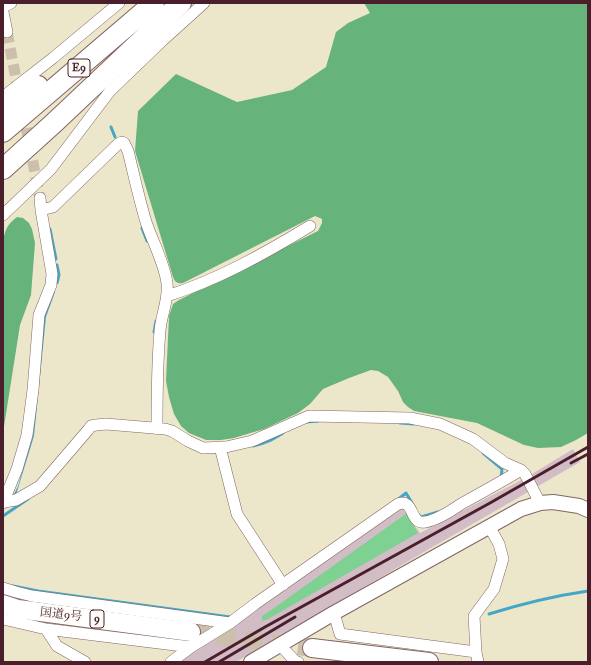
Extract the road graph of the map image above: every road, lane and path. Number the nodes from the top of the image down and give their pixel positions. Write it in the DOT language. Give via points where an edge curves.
graph roads {
  1 [pos="11,3"];
  2 [pos="119,3"];
  3 [pos="139,3"];
  4 [pos="154,3"];
  5 [pos="181,3"];
  6 [pos="204,3"];
  7 [pos="3,7"];
  8 [pos="3,12"];
  9 [pos="7,32"];
  10 [pos="3,97"];
  11 [pos="3,113"];
  12 [pos="3,132"];
  13 [pos="3,169"];
  14 [pos="40,198"];
  15 [pos="41,210"];
  16 [pos="3,215"];
  17 [pos="310,226"];
  18 [pos="167,296"];
  19 [pos="157,429"];
  20 [pos="220,447"];
  21 [pos="521,470"];
  22 [pos="3,503"];
  23 [pos="540,503"];
  24 [pos="588,510"];
  25 [pos="489,526"];
  26 [pos="283,584"];
  27 [pos="3,588"];
  28 [pos="3,604"];
  29 [pos="334,613"];
  30 [pos="3,619"];
  31 [pos="230,622"];
  32 [pos="46,629"];
  33 [pos="191,639"];
  34 [pos="280,645"];
  35 [pos="312,648"];
  36 [pos="477,657"];
  37 [pos="85,662"];
  38 [pos="171,662"];
  39 [pos="251,662"];
  40 [pos="298,662"];
  41 [pos="428,662"];
  1 -- 7 [label="street"];
  2 -- 10 [label="street"];
  3 -- 11 [label="highway"];
  4 -- 12 [label="highway, E9"];
  5 -- 13 [label="highway"];
  6 -- 16 [label="street" via="110,91 51,169"];
  8 -- 9 [label="street"];
  14 -- 15 [label="street"];
  15 -- 18 [label="street" via="52,207 118,144 124,143 146,222 164,266"];
  15 -- 22 [label="street" via="52,274 51,285 40,315 27,435"];
  17 -- 18 [label="street" via="234,268"];
  18 -- 19 [label="street" via="160,330"];
  19 -- 20 [label="street" via="172,431 203,448"];
  19 -- 22 [label="street" via="106,424 91,426 40,486 16,500"];
  20 -- 21 [label="street" via="252,441 309,416 410,418 440,424 473,439 505,463"];
  20 -- 26 [label="street" via="237,514"];
  21 -- 23 [label="street"];
  21 -- 26 [label="street" via="441,516 425,522 418,521 408,505 403,502 398,504"];
  23 -- 24 [label="street" via="553,502"];
  23 -- 25 [label="street" via="521,509"];
  25 -- 29 [label="street"];
  25 -- 36 [label="street" via="499,544 503,559 494,589 474,616"];
  26 -- 31 [label="street"];
  27 -- 31 [label="street" via="32,596"];
  28 -- 33 [label="highway, 国道9号 / 9" via="18,609"];
  29 -- 34 [label="street"];
  29 -- 36 [label="street" via="340,634"];
  30 -- 32 [label="street"];
  31 -- 33 [label="street"];
  32 -- 33 [label="street"];
  32 -- 37 [label="street" via="57,646"];
  33 -- 38 [label="street"];
  34 -- 39 [label="street"];
  34 -- 40 [label="street"];
  35 -- 41 [label="highway"];
}
